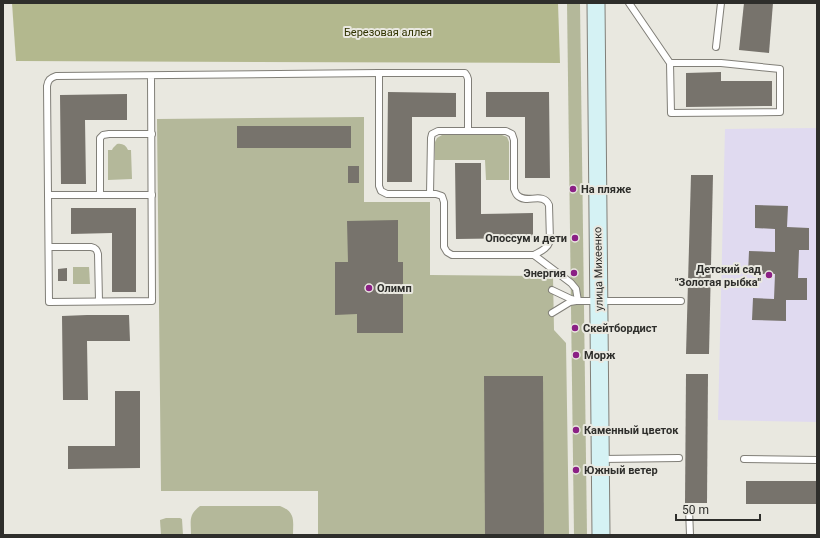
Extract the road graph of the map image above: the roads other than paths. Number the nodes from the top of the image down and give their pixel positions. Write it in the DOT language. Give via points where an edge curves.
graph roads {
  1 [pos="596,3"];
  2 [pos="629,3"];
  3 [pos="721,3"];
  4 [pos="716,47"];
  5 [pos="670,63"];
  6 [pos="379,73"];
  7 [pos="151,76"];
  8 [pos="468,131"];
  9 [pos="152,134"];
  10 [pos="430,194"];
  11 [pos="48,195"];
  12 [pos="100,195"];
  13 [pos="152,195"];
  14 [pos="48,247"];
  15 [pos="534,255"];
  16 [pos="552,290"];
  17 [pos="578,300"];
  18 [pos="599,300"];
  19 [pos="681,300"];
  20 [pos="99,302"];
  21 [pos="552,313"];
  22 [pos="679,458"];
  23 [pos="600,459"];
  24 [pos="744,459"];
  25 [pos="817,460"];
  26 [pos="689,509"];
  27 [pos="601,535"];
  28 [pos="690,535"];
  1 -- 18 [label="street, улица Михеенко"];
  2 -- 5 [label="lane"];
  3 -- 4 [label="lane"];
  5 -- 5 [label="lane" via="671,114 780,112 780,69 722,63"];
  6 -- 7 [label="lane"];
  6 -- 8 [label="lane" via="465,73 468,79"];
  6 -- 10 [label="lane" via="378,186 387,194"];
  7 -- 9 [label="lane"];
  7 -- 11 [label="lane" via="51,78 47,86"];
  8 -- 10 [label="lane" via="438,131 432,134"];
  8 -- 15 [label="lane" via="506,131 512,134 514,189 517,195 523,198 543,198 550,205 550,241 545,249"];
  9 -- 12 [label="lane" via="109,134 100,138"];
  9 -- 13 [label="lane"];
  10 -- 15 [label="lane" via="442,196 444,247 452,255"];
  11 -- 12 [label="lane"];
  11 -- 14 [label="lane"];
  12 -- 13 [label="lane"];
  13 -- 20 [label="lane" via="152,301"];
  14 -- 20 [label="lane" via="91,247 98,251"];
  14 -- 20 [label="lane" via="49,302"];
  15 -- 17 [label="lane" via="571,284 576,290"];
  16 -- 17 [label="lane"];
  17 -- 18 [label="lane"];
  17 -- 21 [label="lane"];
  18 -- 19 [label="lane"];
  18 -- 23 [label="street, улица Михеенко"];
  22 -- 23 [label="lane"];
  23 -- 27 [label="street, улица Михеенко"];
  24 -- 25 [label="lane"];
  26 -- 28 [label="lane"];
}
